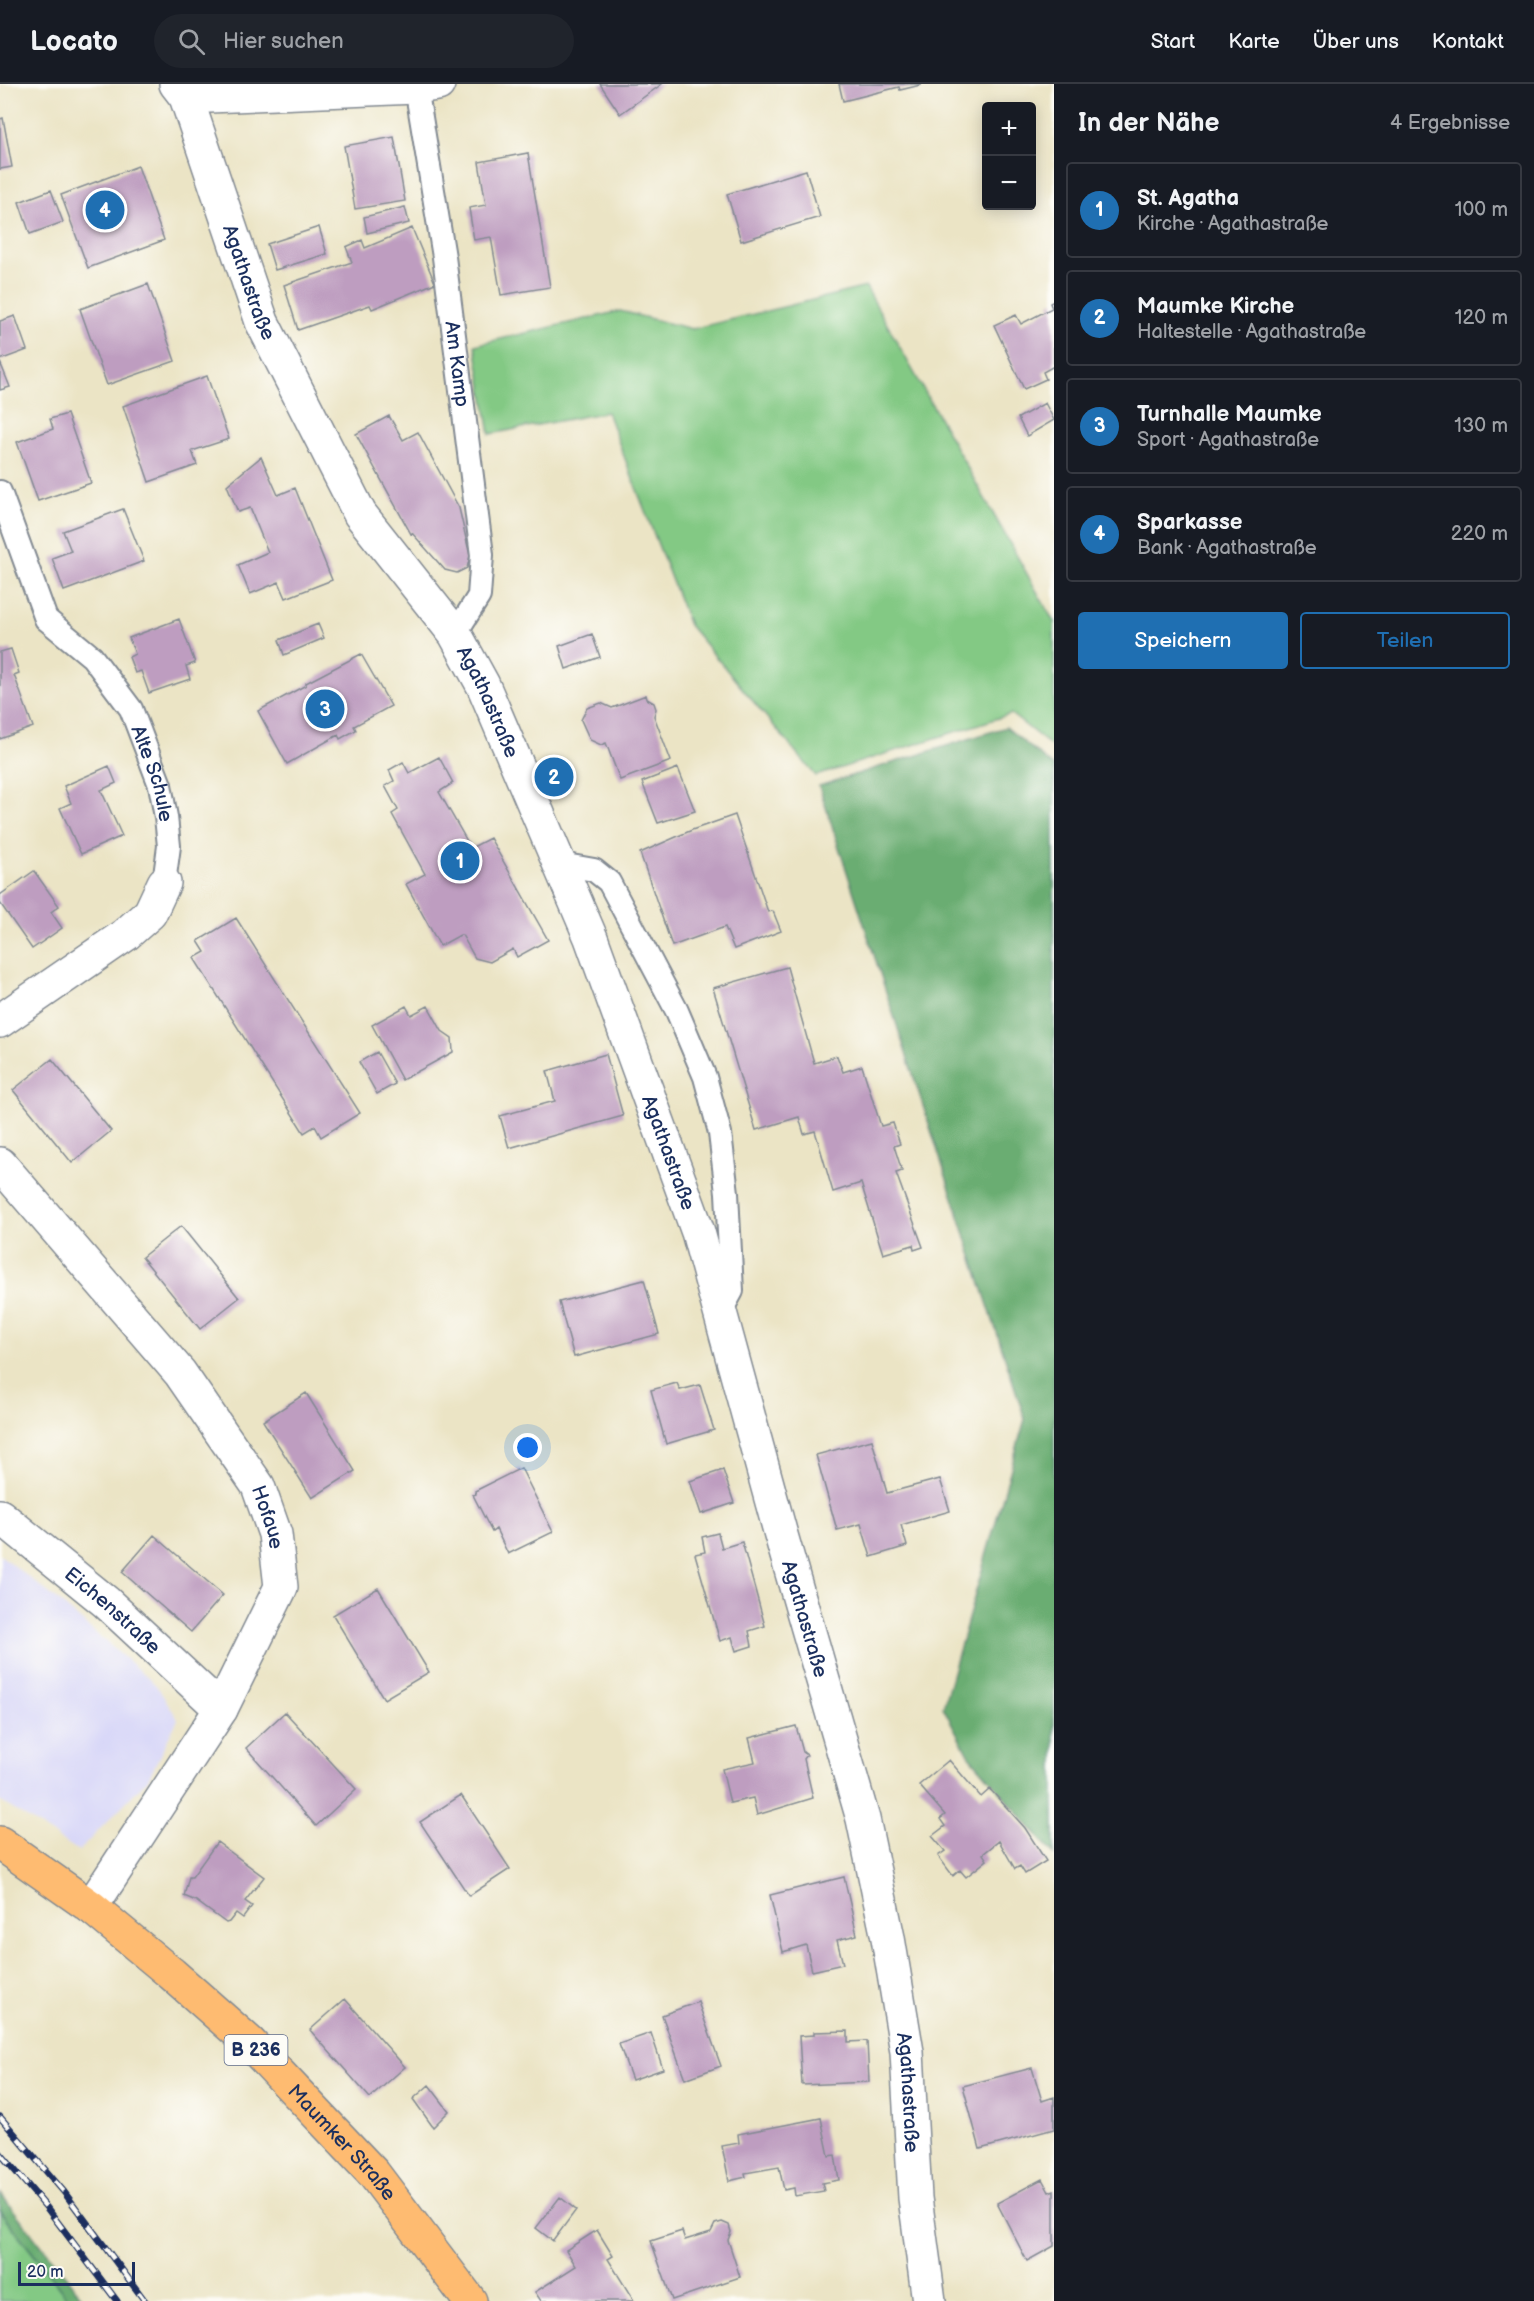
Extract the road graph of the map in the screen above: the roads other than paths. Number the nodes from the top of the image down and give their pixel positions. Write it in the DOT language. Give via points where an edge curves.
graph roads {
  1 [pos="427,86"];
  2 [pos="181,91"];
  3 [pos="0,492"];
  4 [pos="454,634"];
  5 [pos="560,864"];
  6 [pos="164,883"];
  7 [pos="0,1021"];
  8 [pos="0,1164"];
  9 [pos="720,1313"];
  10 [pos="0,1516"];
  11 [pos="221,1709"];
  12 [pos="0,1843"];
  13 [pos="91,1907"];
  14 [pos="470,2301"];
  15 [pos="930,2301"];
  1 -- 2 [label="street"];
  1 -- 4 [label="lane, Am Kamp" via="482,555 479,596"];
  2 -- 4 [label="street, Agathastraße" via="262,322 360,514"];
  3 -- 6 [label="lane, Alte Schule" via="46,619 92,657 131,709 164,806 169,846"];
  4 -- 5 [label="street, Agathastraße" via="483,685"];
  5 -- 9 [label="street, Agathastraße" via="591,938 698,1232"];
  5 -- 9 [label="lane" via="594,870 609,882 677,1011 705,1077 720,1133 732,1258 732,1291"];
  6 -- 7 [label="street, Alte Schule" via="150,913 125,936"];
  8 -- 11 [label="street, Hofaue" via="180,1372 258,1486 275,1534 281,1587"];
  9 -- 15 [label="street, Agathastraße" via="863,1820 886,1927 907,2052 915,2198"];
  10 -- 11 [label="street, Eichenstraße" via="106,1602"];
  11 -- 13 [label="street, Hofaue"];
  12 -- 13 [label="main road, Maumker Straße / B 236"];
  13 -- 14 [label="main road, Maumker Straße / B 236" via="249,2042 374,2174"];
}
